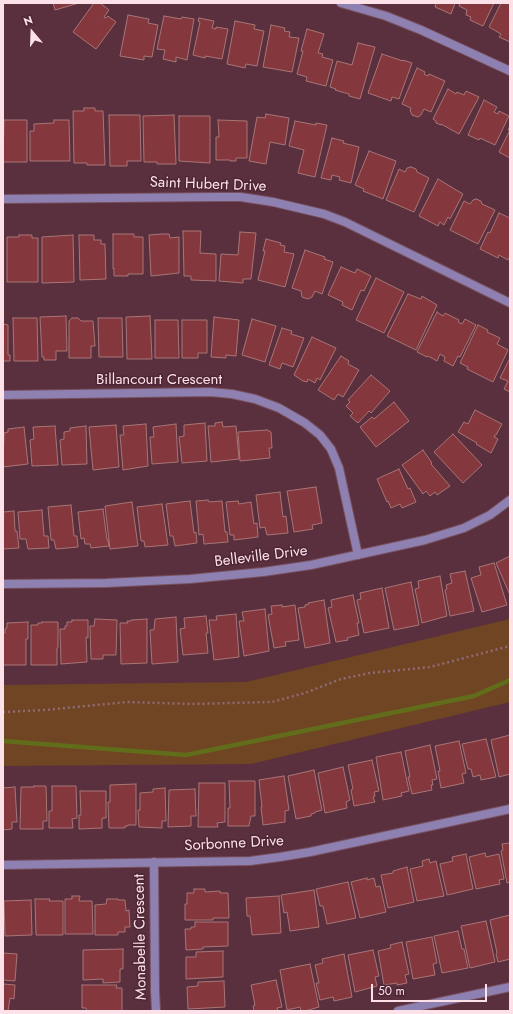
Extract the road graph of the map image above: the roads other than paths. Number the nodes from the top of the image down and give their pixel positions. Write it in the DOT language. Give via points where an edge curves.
graph roads {
  1 [pos="341,3"];
  2 [pos="510,71"];
  3 [pos="3,199"];
  4 [pos="510,303"];
  5 [pos="3,395"];
  6 [pos="510,500"];
  7 [pos="358,555"];
  8 [pos="3,584"];
  9 [pos="510,809"];
  10 [pos="154,862"];
  11 [pos="3,865"];
  12 [pos="510,987"];
  13 [pos="156,1011"];
  14 [pos="398,1011"];
  1 -- 2 [label="street" via="386,16 421,30"];
  3 -- 4 [label="street, Saint Hubert Drive" via="215,196 273,202 324,214 345,222"];
  5 -- 7 [label="street, Billancourt Crescent" via="210,392 255,399 279,408 305,423 320,435 331,449 339,468"];
  6 -- 7 [label="street, Belleville Drive" via="490,515 464,528 426,540"];
  7 -- 8 [label="street, Belleville Drive" via="311,565 190,580"];
  9 -- 10 [label="street, Sorbonne Drive" via="280,857"];
  10 -- 11 [label="street, Sorbonne Drive"];
  10 -- 13 [label="street, Monabelle Crescent"];
  12 -- 14 [label="street"];
}
